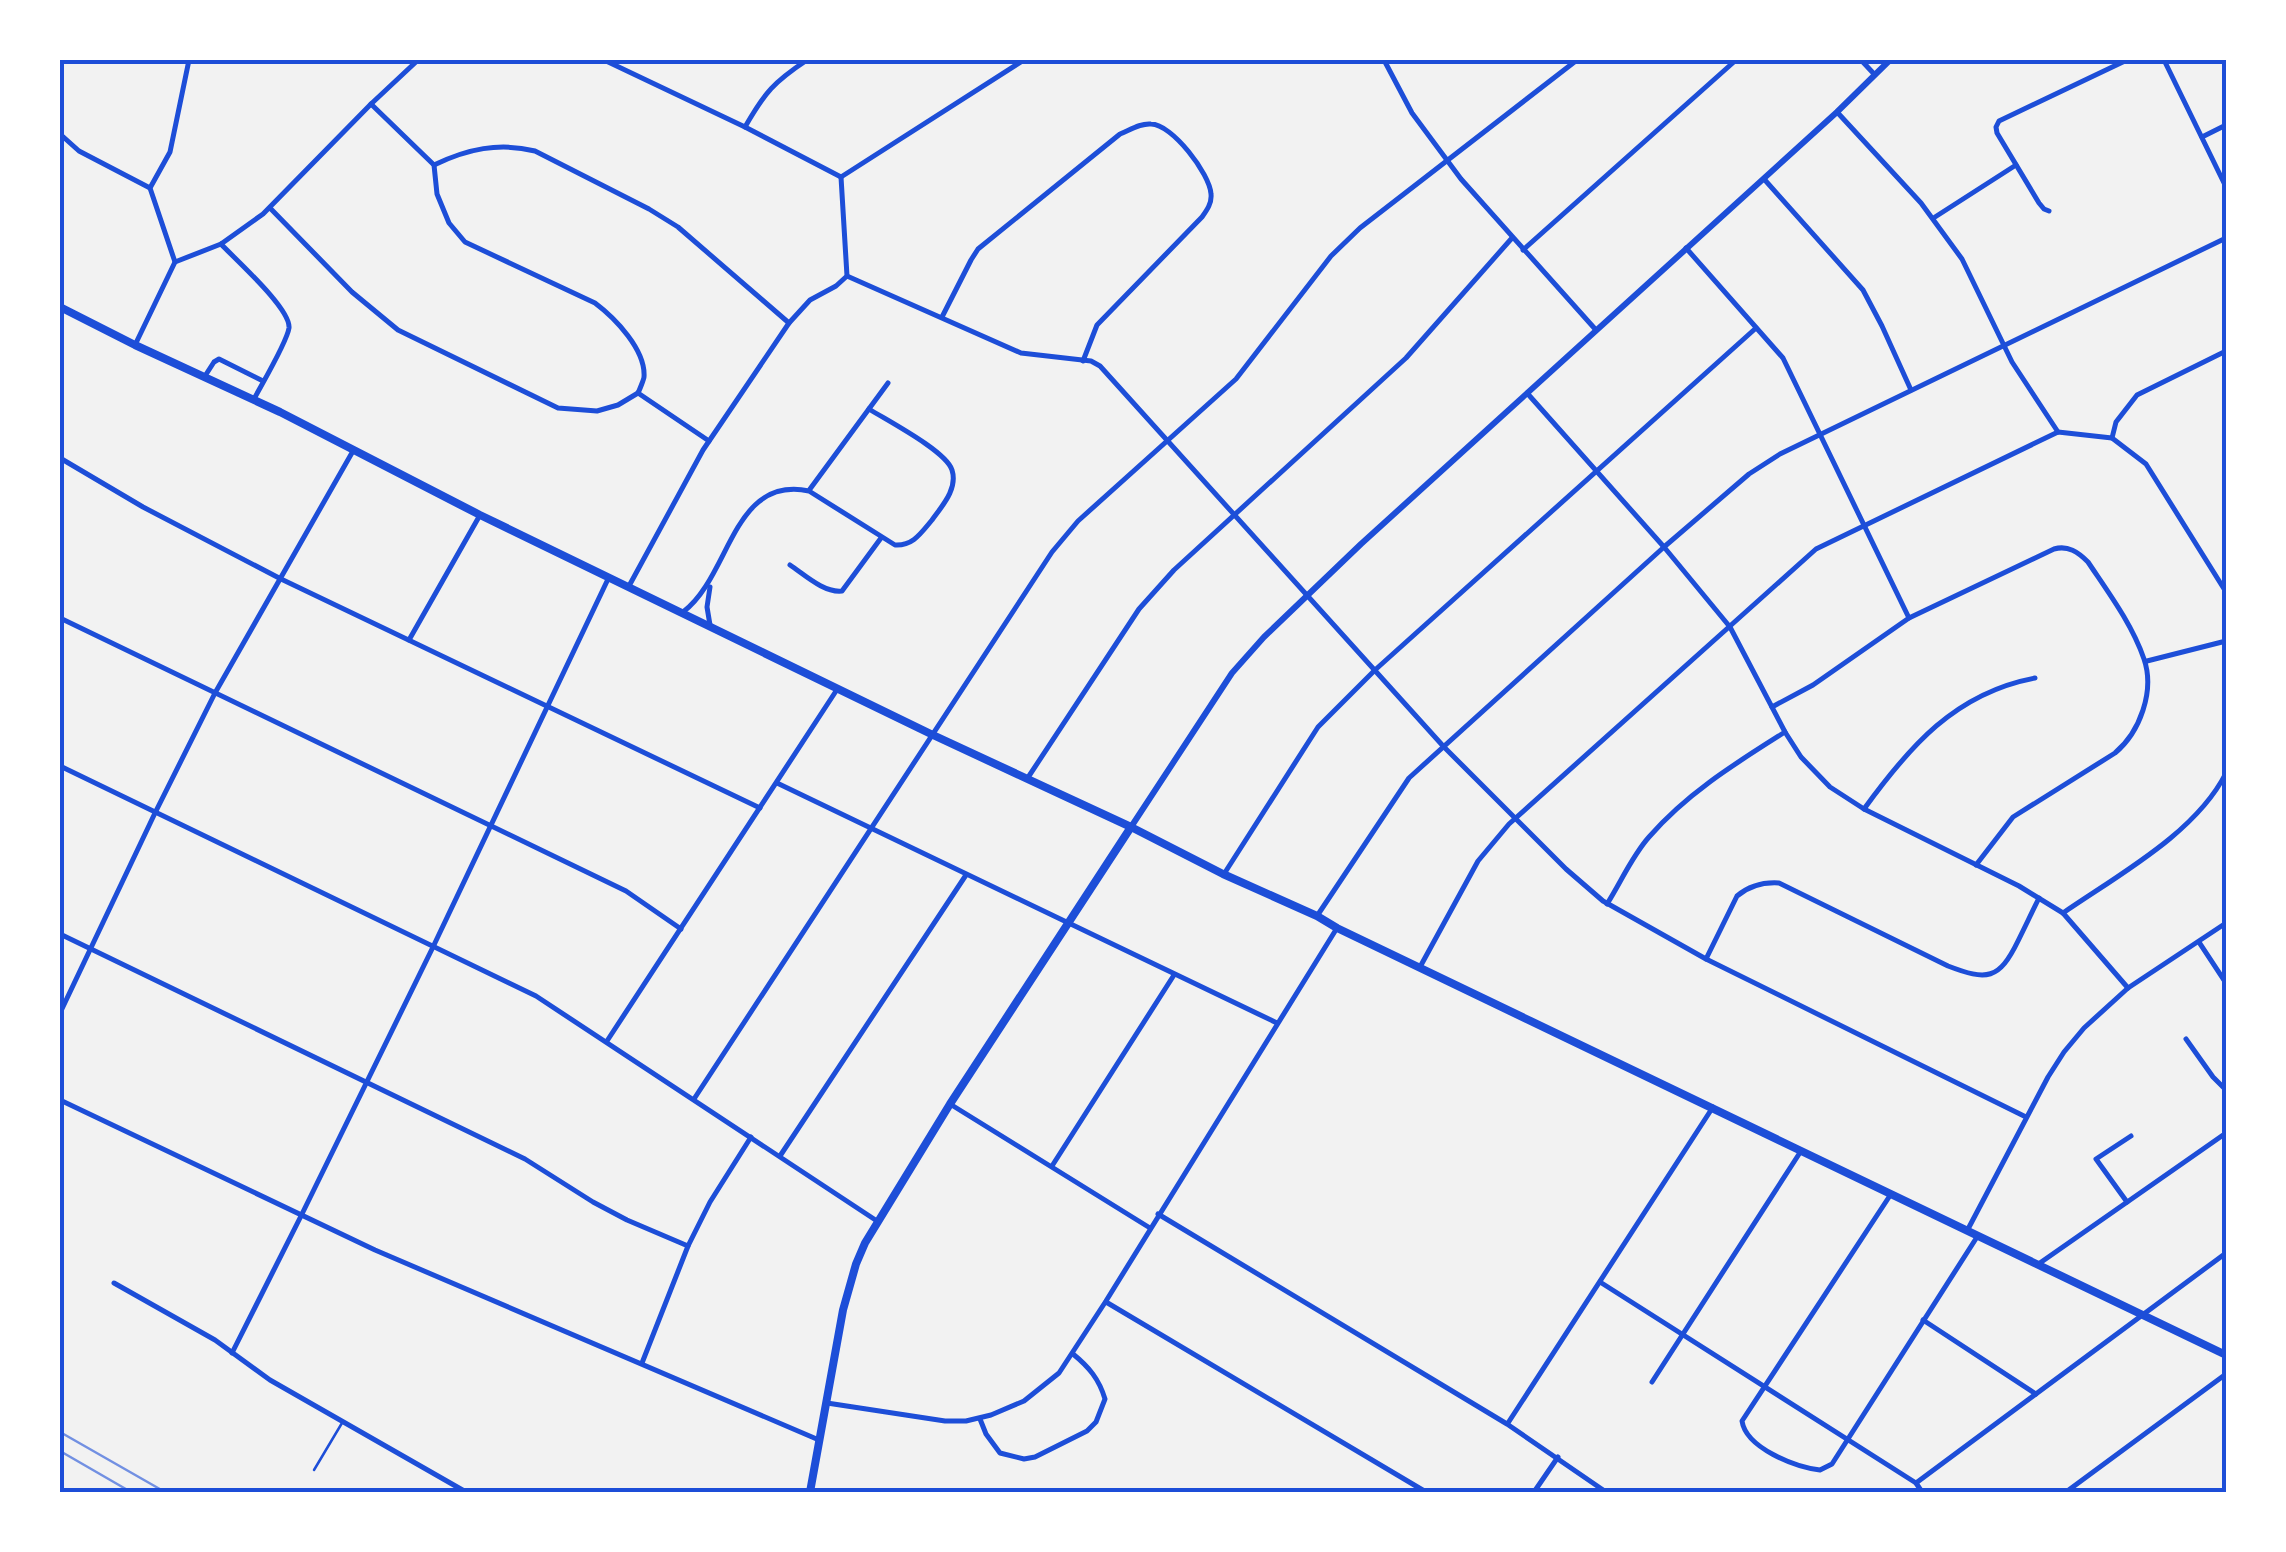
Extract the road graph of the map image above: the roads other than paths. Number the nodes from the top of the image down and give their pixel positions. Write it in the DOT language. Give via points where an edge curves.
graph roads {
  1 [pos="189,60"];
  2 [pos="418,60"];
  3 [pos="604,60"];
  4 [pos="807,60"];
  5 [pos="1024,60"];
  6 [pos="1384,60"];
  7 [pos="1577,60"];
  8 [pos="1736,60"];
  9 [pos="1861,60"];
  10 [pos="1890,60"];
  11 [pos="2127,60"];
  12 [pos="2164,60"];
  13 [pos="1876,75"];
  14 [pos="371,104"];
  15 [pos="1837,112"];
  16 [pos="2226,125"];
  17 [pos="746,127"];
  18 [pos="60,134"];
  19 [pos="2201,137"];
  20 [pos="1446,159"];
  21 [pos="434,165"];
  22 [pos="2016,165"];
  23 [pos="842,178"];
  24 [pos="1764,178"];
  25 [pos="2226,187"];
  26 [pos="150,188"];
  27 [pos="270,208"];
  28 [pos="2050,210"];
  29 [pos="1934,218"];
  30 [pos="1512,238"];
  31 [pos="2226,238"];
  32 [pos="221,244"];
  33 [pos="1686,248"];
  34 [pos="1523,250"];
  35 [pos="175,262"];
  36 [pos="847,276"];
  37 [pos="60,307"];
  38 [pos="942,317"];
  39 [pos="789,323"];
  40 [pos="1756,328"];
  41 [pos="1596,330"];
  42 [pos="2004,344"];
  43 [pos="135,345"];
  44 [pos="2226,351"];
  45 [pos="1083,360"];
  46 [pos="205,376"];
  47 [pos="263,381"];
  48 [pos="888,383"];
  49 [pos="1911,390"];
  50 [pos="638,393"];
  51 [pos="1526,394"];
  52 [pos="254,399"];
  53 [pos="870,410"];
  54 [pos="2058,432"];
  55 [pos="1822,434"];
  56 [pos="2112,438"];
  57 [pos="1166,440"];
  58 [pos="709,441"];
  59 [pos="353,452"];
  60 [pos="60,458"];
  61 [pos="1596,471"];
  62 [pos="809,491"];
  63 [pos="480,515"];
  64 [pos="1235,516"];
  65 [pos="1866,526"];
  66 [pos="881,537"];
  67 [pos="1664,547"];
  68 [pos="790,565"];
  69 [pos="609,577"];
  70 [pos="281,579"];
  71 [pos="712,579"];
  72 [pos="2223,580"];
  73 [pos="628,586"];
  74 [pos="2226,592"];
  75 [pos="1307,595"];
  76 [pos="683,612"];
  77 [pos="60,618"];
  78 [pos="1909,618"];
  79 [pos="710,626"];
  80 [pos="1730,627"];
  81 [pos="408,640"];
  82 [pos="2226,641"];
  83 [pos="2145,661"];
  84 [pos="1375,670"];
  85 [pos="2035,678"];
  86 [pos="838,688"];
  87 [pos="216,693"];
  88 [pos="549,706"];
  89 [pos="1772,707"];
  90 [pos="1785,732"];
  91 [pos="933,734"];
  92 [pos="1444,747"];
  93 [pos="60,766"];
  94 [pos="2226,773"];
  95 [pos="1027,778"];
  96 [pos="778,784"];
  97 [pos="760,808"];
  98 [pos="1864,809"];
  99 [pos="155,812"];
  100 [pos="1515,819"];
  101 [pos="491,825"];
  102 [pos="1130,827"];
  103 [pos="871,829"];
  104 [pos="1976,866"];
  105 [pos="966,874"];
  106 [pos="1224,874"];
  107 [pos="2039,898"];
  108 [pos="1608,904"];
  109 [pos="2063,913"];
  110 [pos="1317,916"];
  111 [pos="1067,922"];
  112 [pos="2226,923"];
  113 [pos="1337,928"];
  114 [pos="681,929"];
  115 [pos="60,934"];
  116 [pos="2198,942"];
  117 [pos="433,947"];
  118 [pos="91,948"];
  119 [pos="1706,960"];
  120 [pos="1420,966"];
  121 [pos="1174,975"];
  122 [pos="2226,982"];
  123 [pos="2128,988"];
  124 [pos="60,1013"];
  125 [pos="1277,1023"];
  126 [pos="2186,1039"];
  127 [pos="606,1041"];
  128 [pos="366,1082"];
  129 [pos="2226,1090"];
  130 [pos="694,1098"];
  131 [pos="60,1100"];
  132 [pos="950,1104"];
  133 [pos="1713,1108"];
  134 [pos="2026,1117"];
  135 [pos="2226,1133"];
  136 [pos="2131,1136"];
  137 [pos="751,1137"];
  138 [pos="1802,1151"];
  139 [pos="780,1156"];
  140 [pos="1051,1166"];
  141 [pos="1890,1194"];
  142 [pos="2127,1202"];
  143 [pos="1158,1214"];
  144 [pos="302,1216"];
  145 [pos="877,1221"];
  146 [pos="1150,1228"];
  147 [pos="1967,1231"];
  148 [pos="1978,1236"];
  149 [pos="688,1246"];
  150 [pos="2226,1253"];
  151 [pos="2037,1265"];
  152 [pos="114,1282"];
  153 [pos="1600,1282"];
  154 [pos="1106,1301"];
  155 [pos="2142,1316"];
  156 [pos="1923,1320"];
  157 [pos="1682,1334"];
  158 [pos="232,1353"];
  159 [pos="1073,1354"];
  160 [pos="2226,1355"];
  161 [pos="641,1364"];
  162 [pos="2226,1374"];
  163 [pos="1652,1382"];
  164 [pos="1764,1387"];
  165 [pos="2036,1394"];
  166 [pos="826,1403"];
  167 [pos="980,1418"];
  168 [pos="343,1421"];
  169 [pos="1507,1424"];
  170 [pos="1846,1439"];
  171 [pos="820,1440"];
  172 [pos="1558,1457"];
  173 [pos="314,1470"];
  174 [pos="1916,1483"];
  175 [pos="466,1492"];
  176 [pos="810,1492"];
  177 [pos="1426,1492"];
  178 [pos="1534,1492"];
  179 [pos="1606,1492"];
  180 [pos="1922,1492"];
  181 [pos="2066,1492"];
  1 -- 26 [label="street" via="170,152"];
  2 -- 14 [label="street"];
  3 -- 17 [label="street"];
  4 -- 17 [label="street" via="762,97"];
  5 -- 23 [label="street"];
  6 -- 20 [label="street"];
  7 -- 20 [label="street"];
  8 -- 34 [label="street"];
  9 -- 13 [label="street"];
  10 -- 13 [label="street"];
  11 -- 22 [label="street" via="2000,121 1997,133"];
  12 -- 19 [label="street"];
  13 -- 15 [label="street"];
  14 -- 21 [label="street"];
  14 -- 27 [label="street"];
  15 -- 24 [label="street"];
  15 -- 29 [label="street"];
  16 -- 19 [label="street"];
  17 -- 23 [label="street"];
  18 -- 26 [label="street"];
  19 -- 25 [label="street"];
  20 -- 30 [label="street"];
  20 -- 57 [label="street" via="1331,256 1236,379"];
  21 -- 39 [label="street" via="486,147 535,151 678,227"];
  21 -- 50 [label="street" via="437,194 465,242 595,303 630,335 644,378"];
  22 -- 28 [label="street"];
  22 -- 29 [label="street"];
  23 -- 36 [label="street"];
  24 -- 33 [label="street"];
  24 -- 49 [label="street" via="1862,290"];
  26 -- 35 [label="street"];
  27 -- 32 [label="street"];
  27 -- 50 [label="street" via="398,330 558,408 596,410"];
  29 -- 42 [label="street"];
  30 -- 34 [label="street"];
  30 -- 64 [label="street" via="1406,358"];
  31 -- 42 [label="street"];
  32 -- 35 [label="street"];
  32 -- 47 [label="street" via="288,316 287,336"];
  33 -- 40 [label="street"];
  33 -- 41 [label="street"];
  34 -- 41 [label="street"];
  35 -- 43 [label="street"];
  36 -- 38 [label="street"];
  36 -- 39 [label="street"];
  37 -- 43 [label="main road"];
  38 -- 45 [label="street" via="1021,354"];
  38 -- 45 [label="street" via="978,250 1120,134 1156,124 1198,163 1212,193 1210,205 1097,324"];
  39 -- 58 [label="street"];
  40 -- 55 [label="street" via="1783,358"];
  40 -- 61 [label="street"];
  41 -- 51 [label="street"];
  42 -- 49 [label="street"];
  42 -- 54 [label="street"];
  43 -- 46 [label="main road"];
  44 -- 56 [label="street" via="2137,395"];
  45 -- 57 [label="street" via="1100,366"];
  46 -- 47 [label="street" via="220,359"];
  46 -- 52 [label="main road"];
  47 -- 52 [label="street"];
  48 -- 53 [label="street"];
  49 -- 55 [label="street"];
  50 -- 58 [label="street"];
  51 -- 61 [label="street"];
  51 -- 75 [label="street"];
  52 -- 59 [label="main road"];
  53 -- 62 [label="street"];
  53 -- 66 [label="street" via="936,452 952,471 948,500 918,538 905,546"];
  54 -- 56 [label="street"];
  54 -- 65 [label="street"];
  55 -- 65 [label="street"];
  55 -- 67 [label="street" via="1750,474"];
  56 -- 72 [label="street" via="2146,464"];
  57 -- 64 [label="street"];
  57 -- 91 [label="street" via="1052,552"];
  58 -- 73 [label="street"];
  59 -- 63 [label="main road"];
  59 -- 70 [label="street"];
  60 -- 70 [label="street"];
  61 -- 67 [label="street"];
  61 -- 84 [label="street"];
  62 -- 66 [label="street"];
  62 -- 71 [label="street" via="781,490 755,503"];
  63 -- 69 [label="main road"];
  63 -- 81 [label="street"];
  64 -- 75 [label="street"];
  64 -- 95 [label="street" via="1139,609"];
  65 -- 78 [label="street"];
  65 -- 80 [label="street" via="1816,549"];
  66 -- 68 [label="street" via="838,593"];
  67 -- 80 [label="street"];
  67 -- 92 [label="street"];
  69 -- 73 [label="main road"];
  69 -- 88 [label="street"];
  70 -- 81 [label="street"];
  70 -- 87 [label="street"];
  71 -- 76 [label="street"];
  71 -- 79 [label="street"];
  72 -- 74 [label="street"];
  73 -- 76 [label="main road"];
  75 -- 84 [label="street"];
  75 -- 102 [label="street" via="1232,673"];
  76 -- 79 [label="main road"];
  77 -- 87 [label="street"];
  78 -- 83 [label="street" via="2062,547 2088,562"];
  78 -- 89 [label="street"];
  79 -- 86 [label="main road"];
  80 -- 89 [label="street"];
  80 -- 100 [label="street"];
  81 -- 88 [label="street"];
  82 -- 83 [label="street"];
  83 -- 104 [label="street" via="2146,698 2124,746 2014,816"];
  84 -- 92 [label="street"];
  84 -- 106 [label="street" via="1318,727"];
  85 -- 98 [label="street" via="1962,705 1939,722"];
  86 -- 91 [label="main road"];
  86 -- 96 [label="street"];
  87 -- 99 [label="street"];
  87 -- 101 [label="street"];
  88 -- 97 [label="street"];
  88 -- 101 [label="street"];
  89 -- 90 [label="street"];
  90 -- 98 [label="street" via="1830,786"];
  90 -- 108 [label="street" via="1682,803 1646,840"];
  91 -- 95 [label="main road"];
  91 -- 103 [label="street"];
  92 -- 100 [label="street"];
  92 -- 110 [label="street" via="1408,778"];
  93 -- 99 [label="street"];
  94 -- 109 [label="street" via="2190,822"];
  95 -- 102 [label="main road"];
  96 -- 97 [label="street"];
  96 -- 103 [label="street"];
  97 -- 114 [label="street"];
  98 -- 104 [label="street"];
  99 -- 117 [label="street"];
  99 -- 118 [label="street"];
  100 -- 108 [label="street"];
  100 -- 120 [label="street" via="1478,861"];
  101 -- 114 [label="street" via="626,892"];
  101 -- 117 [label="street"];
  102 -- 106 [label="main road"];
  102 -- 111 [label="main road"];
  103 -- 105 [label="street"];
  103 -- 130 [label="street"];
  104 -- 107 [label="street"];
  105 -- 111 [label="street"];
  105 -- 139 [label="street"];
  106 -- 110 [label="main road"];
  107 -- 109 [label="street"];
  107 -- 119 [label="street" via="2009,961 1986,975 1948,966 1767,882 1737,896"];
  108 -- 119 [label="street"];
  109 -- 123 [label="street"];
  110 -- 113 [label="main road"];
  111 -- 121 [label="street"];
  111 -- 132 [label="main road"];
  112 -- 116 [label="street"];
  113 -- 120 [label="main road"];
  113 -- 125 [label="street"];
  114 -- 127 [label="street"];
  115 -- 118 [label="street"];
  116 -- 122 [label="street"];
  116 -- 123 [label="street"];
  117 -- 127 [label="street" via="536,996"];
  117 -- 128 [label="street"];
  118 -- 124 [label="street"];
  118 -- 128 [label="street"];
  119 -- 134 [label="street"];
  120 -- 133 [label="main road"];
  121 -- 125 [label="street"];
  121 -- 140 [label="street"];
  123 -- 134 [label="street" via="2064,1052"];
  125 -- 143 [label="street"];
  126 -- 129 [label="street"];
  127 -- 130 [label="street"];
  128 -- 144 [label="street"];
  128 -- 149 [label="street"];
  130 -- 137 [label="street"];
  131 -- 144 [label="street"];
  132 -- 140 [label="street"];
  132 -- 145 [label="main road"];
  133 -- 138 [label="main road"];
  133 -- 153 [label="street"];
  134 -- 147 [label="street"];
  135 -- 142 [label="street"];
  136 -- 142 [label="street" via="2096,1159"];
  137 -- 139 [label="street"];
  137 -- 149 [label="street"];
  138 -- 141 [label="main road"];
  138 -- 157 [label="street"];
  139 -- 145 [label="street"];
  140 -- 146 [label="street"];
  141 -- 147 [label="main road"];
  141 -- 164 [label="street"];
  142 -- 151 [label="street"];
  143 -- 146 [label="street"];
  143 -- 169 [label="street"];
  144 -- 158 [label="street"];
  144 -- 161 [label="street"];
  145 -- 166 [label="main road" via="848,1287"];
  146 -- 154 [label="street"];
  147 -- 148 [label="main road"];
  148 -- 151 [label="main road"];
  148 -- 156 [label="street"];
  149 -- 161 [label="street"];
  150 -- 155 [label="street"];
  151 -- 155 [label="main road"];
  152 -- 158 [label="street"];
  153 -- 157 [label="street"];
  153 -- 169 [label="street"];
  154 -- 159 [label="street"];
  154 -- 177 [label="street"];
  155 -- 160 [label="main road"];
  155 -- 165 [label="street"];
  156 -- 165 [label="street"];
  156 -- 170 [label="street"];
  157 -- 163 [label="street"];
  157 -- 164 [label="street"];
  158 -- 168 [label="street"];
  159 -- 167 [label="street" via="1024,1401"];
  159 -- 167 [label="street" via="1097,1378 1105,1400 1087,1431 1024,1460 1000,1453"];
  161 -- 171 [label="street"];
  162 -- 181 [label="street"];
  164 -- 170 [label="street"];
  164 -- 170 [label="street" via="1741,1424 1776,1456 1820,1470 1832,1464"];
  165 -- 174 [label="street"];
  166 -- 167 [label="street" via="944,1421"];
  166 -- 171 [label="main road"];
  168 -- 173 [label="lane"];
  168 -- 175 [label="street"];
  169 -- 172 [label="street"];
  170 -- 174 [label="street"];
  171 -- 176 [label="main road"];
  172 -- 178 [label="street"];
  172 -- 179 [label="street"];
  174 -- 180 [label="street"];
}
